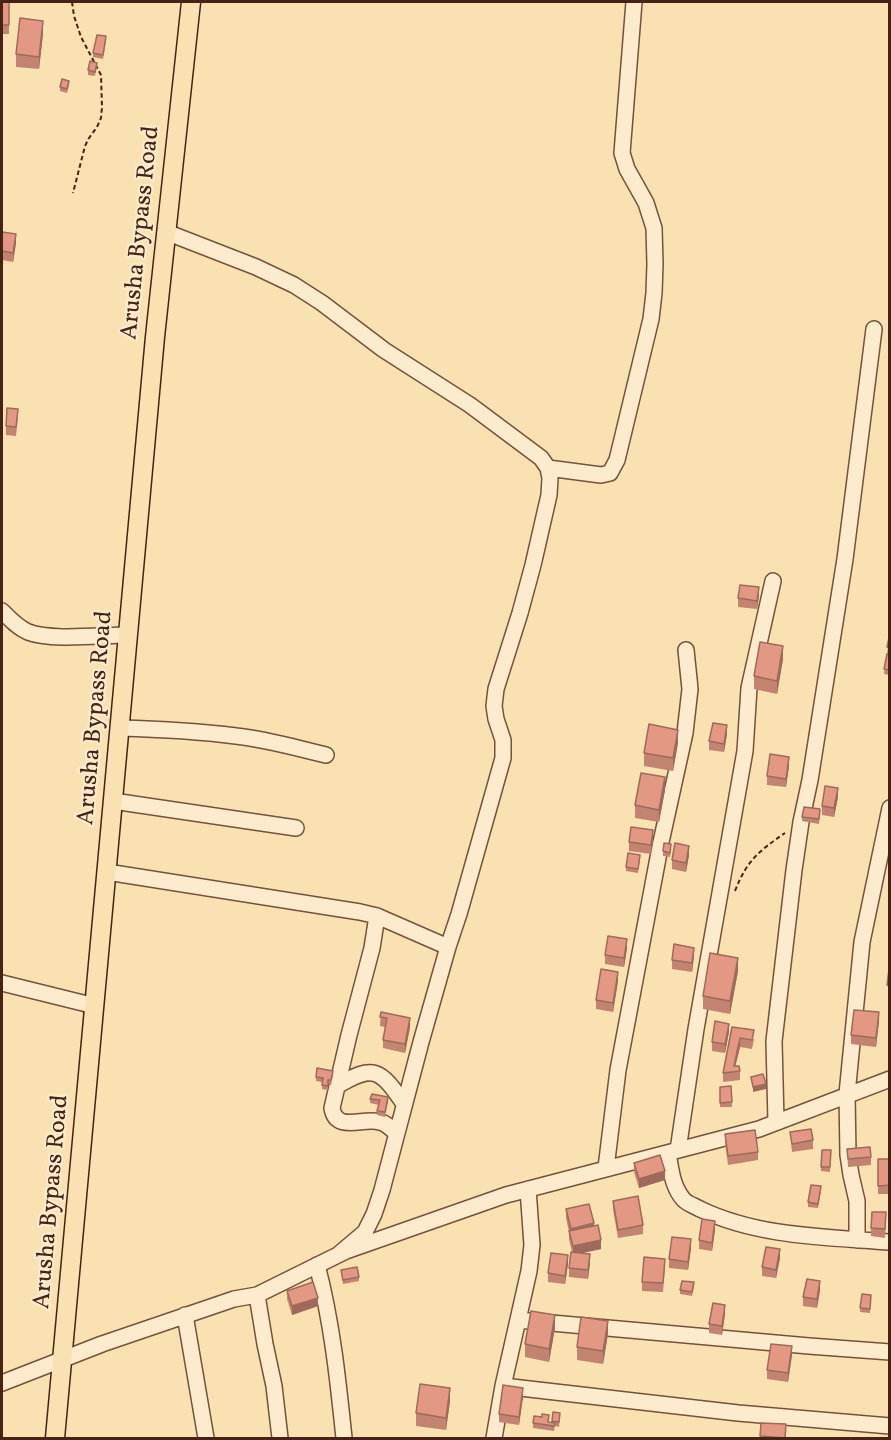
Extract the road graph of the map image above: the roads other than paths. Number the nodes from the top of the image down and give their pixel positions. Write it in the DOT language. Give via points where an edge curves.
graph roads {
  1 [pos="191,2"];
  2 [pos="634,2"];
  3 [pos="166,232"];
  4 [pos="874,329"];
  5 [pos="548,468"];
  6 [pos="773,581"];
  7 [pos="2,611"];
  8 [pos="128,634"];
  9 [pos="686,650"];
  10 [pos="120,728"];
  11 [pos="326,755"];
  12 [pos="113,801"];
  13 [pos="890,808"];
  14 [pos="296,828"];
  15 [pos="107,872"];
  16 [pos="377,916"];
  17 [pos="448,947"];
  18 [pos="2,983"];
  19 [pos="95,1006"];
  20 [pos="890,1079"];
  21 [pos="337,1086"];
  22 [pos="847,1094"];
  23 [pos="404,1104"];
  24 [pos="776,1122"];
  25 [pos="396,1133"];
  26 [pos="673,1152"];
  27 [pos="606,1168"];
  28 [pos="528,1189"];
  29 [pos="857,1240"];
  30 [pos="890,1242"];
  31 [pos="339,1254"];
  32 [pos="317,1265"];
  33 [pos="257,1295"];
  34 [pos="185,1315"];
  35 [pos="518,1320"];
  36 [pos="890,1352"];
  37 [pos="63,1359"];
  38 [pos="2,1383"];
  39 [pos="503,1386"];
  40 [pos="890,1426"];
  41 [pos="55,1438"];
  42 [pos="206,1438"];
  43 [pos="280,1438"];
  44 [pos="344,1438"];
  45 [pos="494,1438"];
  1 -- 3 [label="main road, Arusha Bypass Road"];
  2 -- 5 [label="street" via="622,153 654,228 651,319 617,460 610,473"];
  3 -- 5 [label="street" via="294,285 384,350 470,405 541,458"];
  3 -- 8 [label="main road, Arusha Bypass Road"];
  4 -- 24 [label="street" via="844,560 794,870 774,1041"];
  5 -- 17 [label="street" via="549,495 538,545 496,689 494,706 503,740 503,758"];
  6 -- 26 [label="street" via="749,688 746,751"];
  7 -- 8 [label="street" via="29,632 67,637"];
  8 -- 10 [label="main road, Arusha Bypass Road"];
  9 -- 27 [label="street" via="690,689 685,733 618,1070"];
  10 -- 11 [label="street" via="237,736"];
  10 -- 12 [label="main road, Arusha Bypass Road"];
  12 -- 14 [label="street"];
  12 -- 15 [label="main road, Arusha Bypass Road"];
  13 -- 22 [label="street" via="862,942"];
  15 -- 16 [label="street"];
  15 -- 19 [label="main road, Arusha Bypass Road"];
  16 -- 17 [label="street"];
  16 -- 21 [label="street"];
  17 -- 23 [label="street"];
  18 -- 19 [label="street"];
  19 -- 37 [label="main road, Arusha Bypass Road"];
  20 -- 22 [label="street"];
  21 -- 23 [label="street" via="359,1075 376,1074 386,1079"];
  21 -- 25 [label="street" via="332,1108 336,1119 380,1122"];
  22 -- 24 [label="street"];
  22 -- 29 [label="street" via="848,1155 857,1200"];
  23 -- 25 [label="street"];
  24 -- 26 [label="street"];
  25 -- 31 [label="street" via="374,1214 365,1232"];
  26 -- 27 [label="street"];
  26 -- 29 [label="street" via="674,1186 685,1202 717,1217 754,1227"];
  27 -- 28 [label="street"];
  28 -- 31 [label="street"];
  28 -- 35 [label="street" via="532,1245"];
  29 -- 30 [label="street"];
  31 -- 32 [label="street"];
  32 -- 33 [label="street"];
  32 -- 44 [label="street" via="332,1335"];
  33 -- 34 [label="street"];
  33 -- 43 [label="street"];
  34 -- 37 [label="street"];
  34 -- 42 [label="street"];
  35 -- 36 [label="street"];
  35 -- 39 [label="street"];
  37 -- 38 [label="street"];
  37 -- 41 [label="main road, Arusha Bypass Road"];
  39 -- 40 [label="street"];
  39 -- 45 [label="street"];
}
